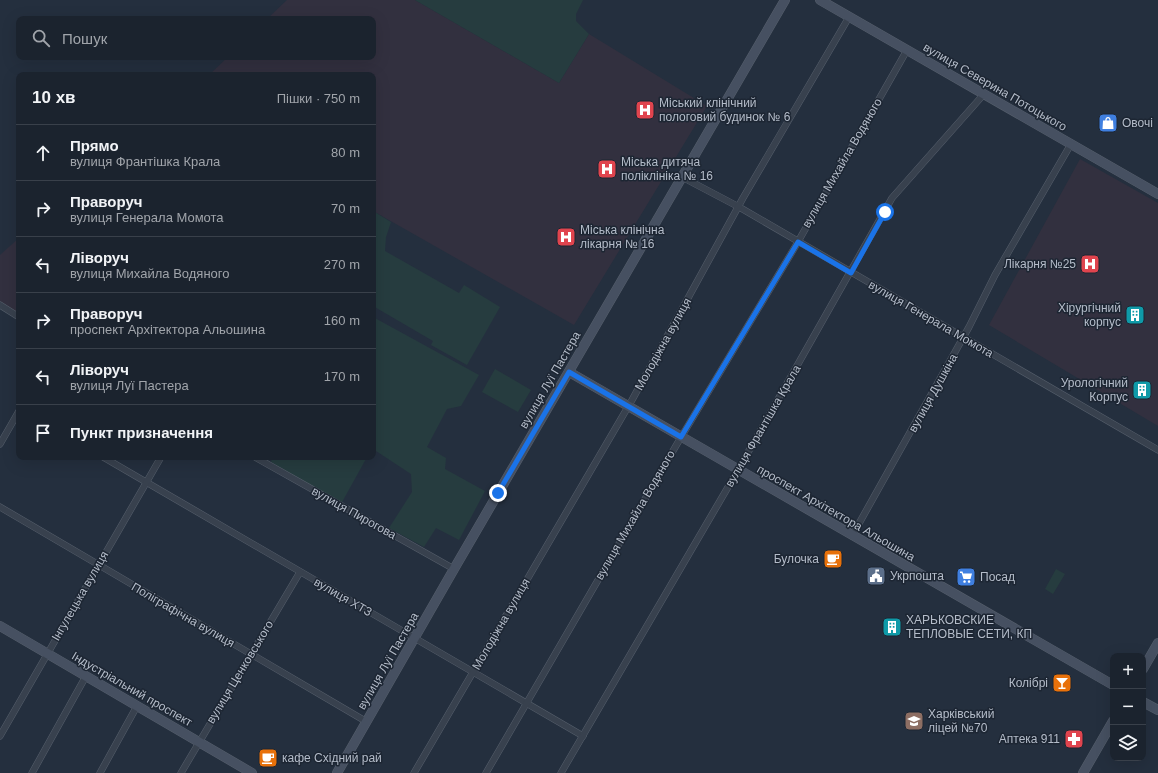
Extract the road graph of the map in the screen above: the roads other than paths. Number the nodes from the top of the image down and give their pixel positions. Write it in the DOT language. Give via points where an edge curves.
graph roads {
  1 [pos="785,0"];
  2 [pos="820,0"];
  3 [pos="849,18"];
  4 [pos="907,50"];
  5 [pos="984,94"];
  6 [pos="1071,144"];
  7 [pos="682,177"];
  8 [pos="1158,194"];
  9 [pos="739,207"];
  10 [pos="798,242"];
  11 [pos="851,273"];
  12 [pos="0,305"];
  13 [pos="16,315"];
  14 [pos="963,338"];
  15 [pos="569,372"];
  16 [pos="628,406"];
  17 [pos="16,416"];
  18 [pos="681,437"];
  19 [pos="0,444"];
  20 [pos="1158,450"];
  21 [pos="108,460"];
  22 [pos="159,460"];
  23 [pos="260,460"];
  24 [pos="738,470"];
  25 [pos="147,482"];
  26 [pos="0,507"];
  27 [pos="852,536"];
  28 [pos="97,565"];
  29 [pos="454,569"];
  30 [pos="300,572"];
  31 [pos="0,626"];
  32 [pos="415,638"];
  33 [pos="1158,643"];
  34 [pos="47,653"];
  35 [pos="250,655"];
  36 [pos="1146,664"];
  37 [pos="473,672"];
  38 [pos="86,676"];
  39 [pos="1110,683"];
  40 [pos="526,703"];
  41 [pos="1146,704"];
  42 [pos="137,706"];
  43 [pos="1158,710"];
  44 [pos="367,722"];
  45 [pos="1111,725"];
  46 [pos="0,736"];
  47 [pos="583,736"];
  48 [pos="199,742"];
  49 [pos="32,773"];
  50 [pos="100,773"];
  51 [pos="181,773"];
  52 [pos="252,773"];
  53 [pos="337,773"];
  54 [pos="414,773"];
  55 [pos="486,773"];
  56 [pos="561,773"];
  57 [pos="1083,773"];
  1 -- 7 [label="street, вулиця Луї Пастера"];
  2 -- 3 [label="street, вулиця Северина Потоцького"];
  3 -- 4 [label="street, вулиця Северина Потоцького"];
  3 -- 9 [label="street, Молодіжна вулиця"];
  4 -- 5 [label="street, вулиця Северина Потоцького"];
  4 -- 10 [label="street, вулиця Михайла Водяного"];
  5 -- 6 [label="street, вулиця Северина Потоцького"];
  5 -- 11 [label="street, вулиця Франтішка Крала" via="892,198"];
  6 -- 8 [label="street, вулиця Северина Потоцького"];
  6 -- 14 [label="street, вулиця Душкіна" via="995,275"];
  7 -- 9 [label="street, вулиця Генерала Момота"];
  7 -- 15 [label="street, вулиця Луї Пастера"];
  9 -- 10 [label="street, вулиця Генерала Момота"];
  9 -- 16 [label="street, Молодіжна вулиця"];
  10 -- 11 [label="street, вулиця Генерала Момота"];
  10 -- 18 [label="street, вулиця Михайла Водяного"];
  11 -- 14 [label="street, вулиця Генерала Момота"];
  11 -- 24 [label="street, вулиця Франтішка Крала"];
  12 -- 13 [label="street"];
  14 -- 20 [label="street, вулиця Генерала Момота"];
  14 -- 27 [label="street, вулиця Душкіна"];
  15 -- 16 [label="street, проспект Архітектора Альошина"];
  15 -- 29 [label="street, вулиця Луї Пастера"];
  16 -- 18 [label="street, проспект Архітектора Альошина"];
  16 -- 37 [label="street, Молодіжна вулиця"];
  17 -- 19 [label="street"];
  18 -- 24 [label="street, проспект Архітектора Альошина"];
  18 -- 40 [label="street, вулиця Михайла Водяного"];
  21 -- 25 [label="street, вулиця ХТЗ"];
  22 -- 25 [label="street, Інгулецька вулиця"];
  23 -- 29 [label="street, вулиця Пирогова"];
  24 -- 27 [label="street, проспект Архітектора Альошина"];
  24 -- 47 [label="street, вулиця Франтішка Крала"];
  25 -- 28 [label="street, Інгулецька вулиця"];
  25 -- 30 [label="street, вулиця ХТЗ"];
  26 -- 28 [label="street, Поліграфічна вулиця"];
  27 -- 39 [label="street, проспект Архітектора Альошина"];
  28 -- 34 [label="street, Інгулецька вулиця"];
  28 -- 35 [label="street, Поліграфічна вулиця"];
  29 -- 32 [label="street, вулиця Луї Пастера"];
  30 -- 32 [label="street, вулиця ХТЗ"];
  30 -- 35 [label="street, вулиця Ценковського"];
  31 -- 34 [label="street, Індустріальний проспект"];
  32 -- 37 [label="street, вулиця ХТЗ"];
  32 -- 44 [label="street, вулиця Луї Пастера"];
  33 -- 36 [label="street"];
  34 -- 38 [label="street, Індустріальний проспект"];
  34 -- 46 [label="street, Інгулецька вулиця"];
  35 -- 44 [label="street, Поліграфічна вулиця"];
  35 -- 48 [label="street, вулиця Ценковського"];
  37 -- 40 [label="street, вулиця ХТЗ"];
  37 -- 54 [label="street, Молодіжна вулиця"];
  38 -- 42 [label="street, Індустріальний проспект"];
  38 -- 49 [label="street"];
  40 -- 47 [label="street, вулиця ХТЗ"];
  40 -- 55 [label="street, вулиця Михайла Водяного"];
  41 -- 43 [label="street"];
  42 -- 48 [label="street, Індустріальний проспект"];
  42 -- 50 [label="street"];
  44 -- 53 [label="street, вулиця Луї Пастера"];
  45 -- 57 [label="street"];
  47 -- 56 [label="street, вулиця Франтішка Крала"];
  48 -- 51 [label="street, вулиця Ценковського"];
  48 -- 52 [label="street, Індустріальний проспект"];
}
